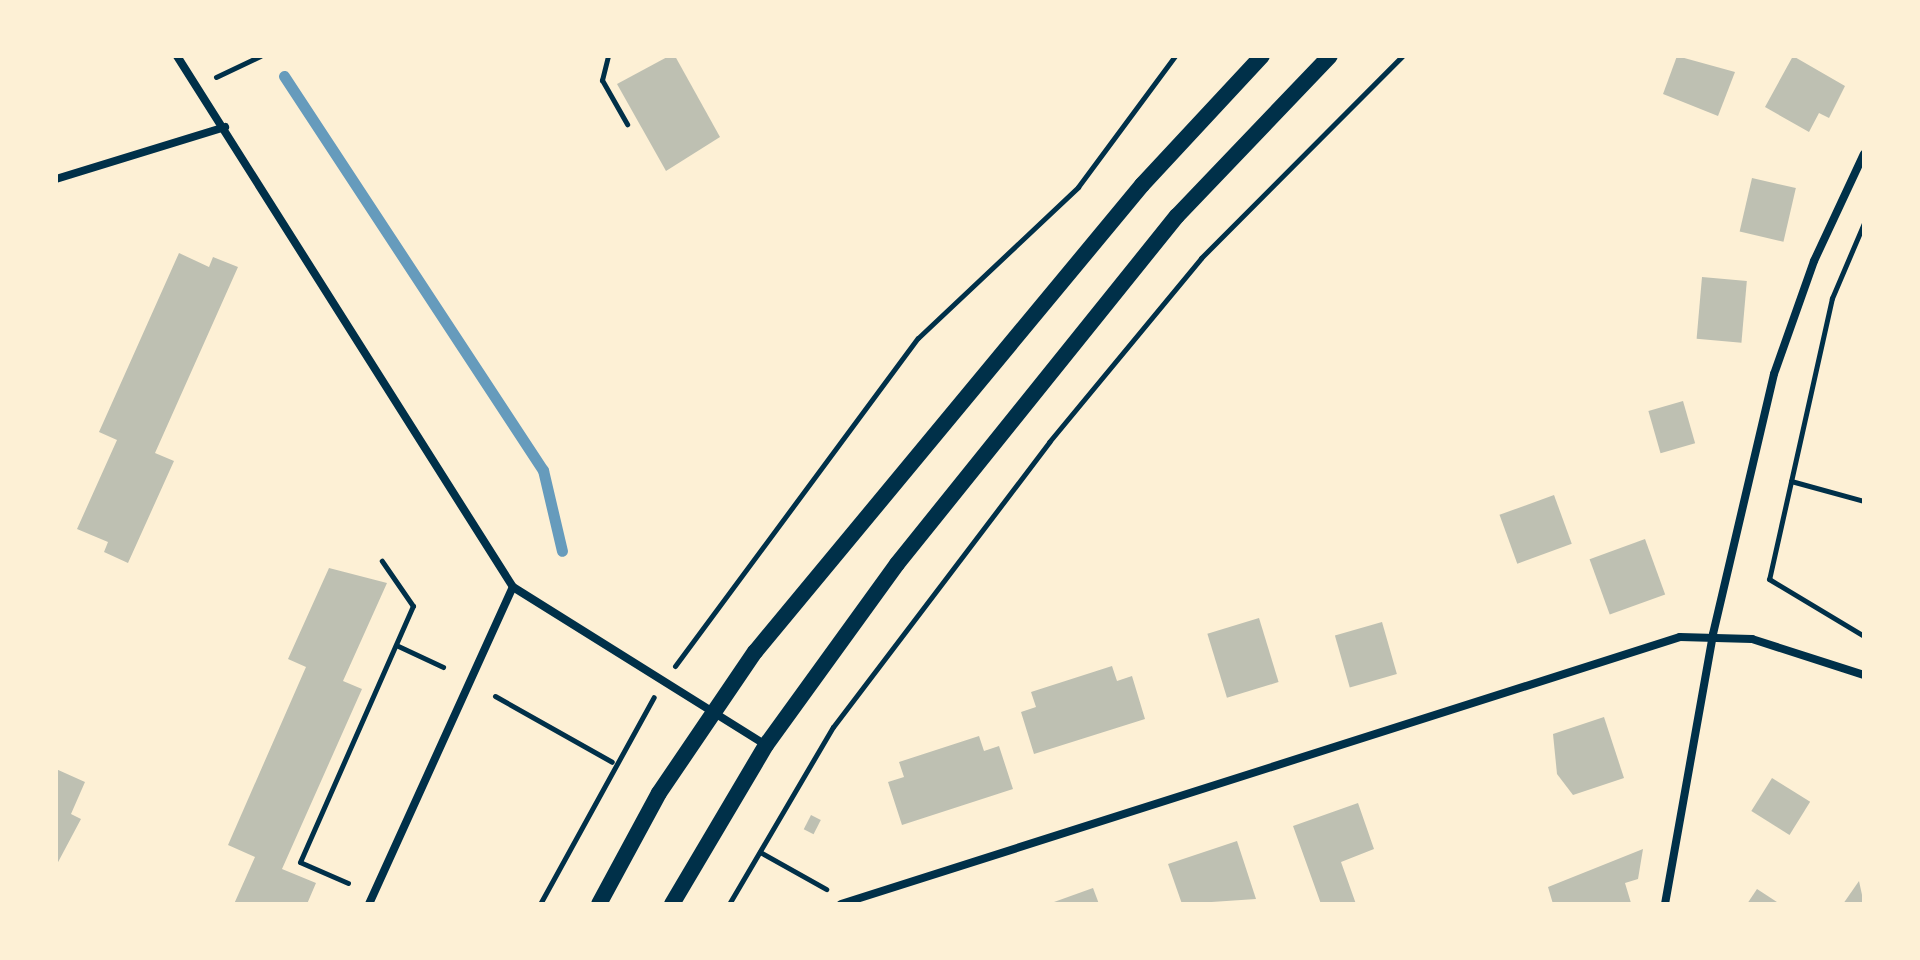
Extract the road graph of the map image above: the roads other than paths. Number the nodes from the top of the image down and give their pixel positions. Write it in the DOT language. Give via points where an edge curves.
graph roads {
  1 [pos="177,56"];
  2 [pos="1262,56"];
  3 [pos="1330,56"];
  4 [pos="225,127"];
  5 [pos="1864,154"];
  6 [pos="56,179"];
  7 [pos="513,587"];
  8 [pos="1713,634"];
  9 [pos="1864,675"];
  10 [pos="712,710"];
  11 [pos="766,745"];
  12 [pos="844,903"];
  13 [pos="369,904"];
  14 [pos="599,904"];
  15 [pos="672,904"];
  16 [pos="1665,904"];
  1 -- 4 [label="street"];
  2 -- 10 [label="main road" via="1142,185"];
  3 -- 11 [label="main road" via="1177,216 1042,380"];
  4 -- 6 [label="street"];
  4 -- 7 [label="street"];
  5 -- 8 [label="street" via="1814,261 1774,374"];
  7 -- 10 [label="street"];
  7 -- 13 [label="street"];
  8 -- 9 [label="street" via="1807,653"];
  8 -- 12 [label="street" via="1657,643"];
  8 -- 16 [label="street"];
  10 -- 11 [label="street"];
  10 -- 14 [label="main road"];
  11 -- 15 [label="main road"];
}
